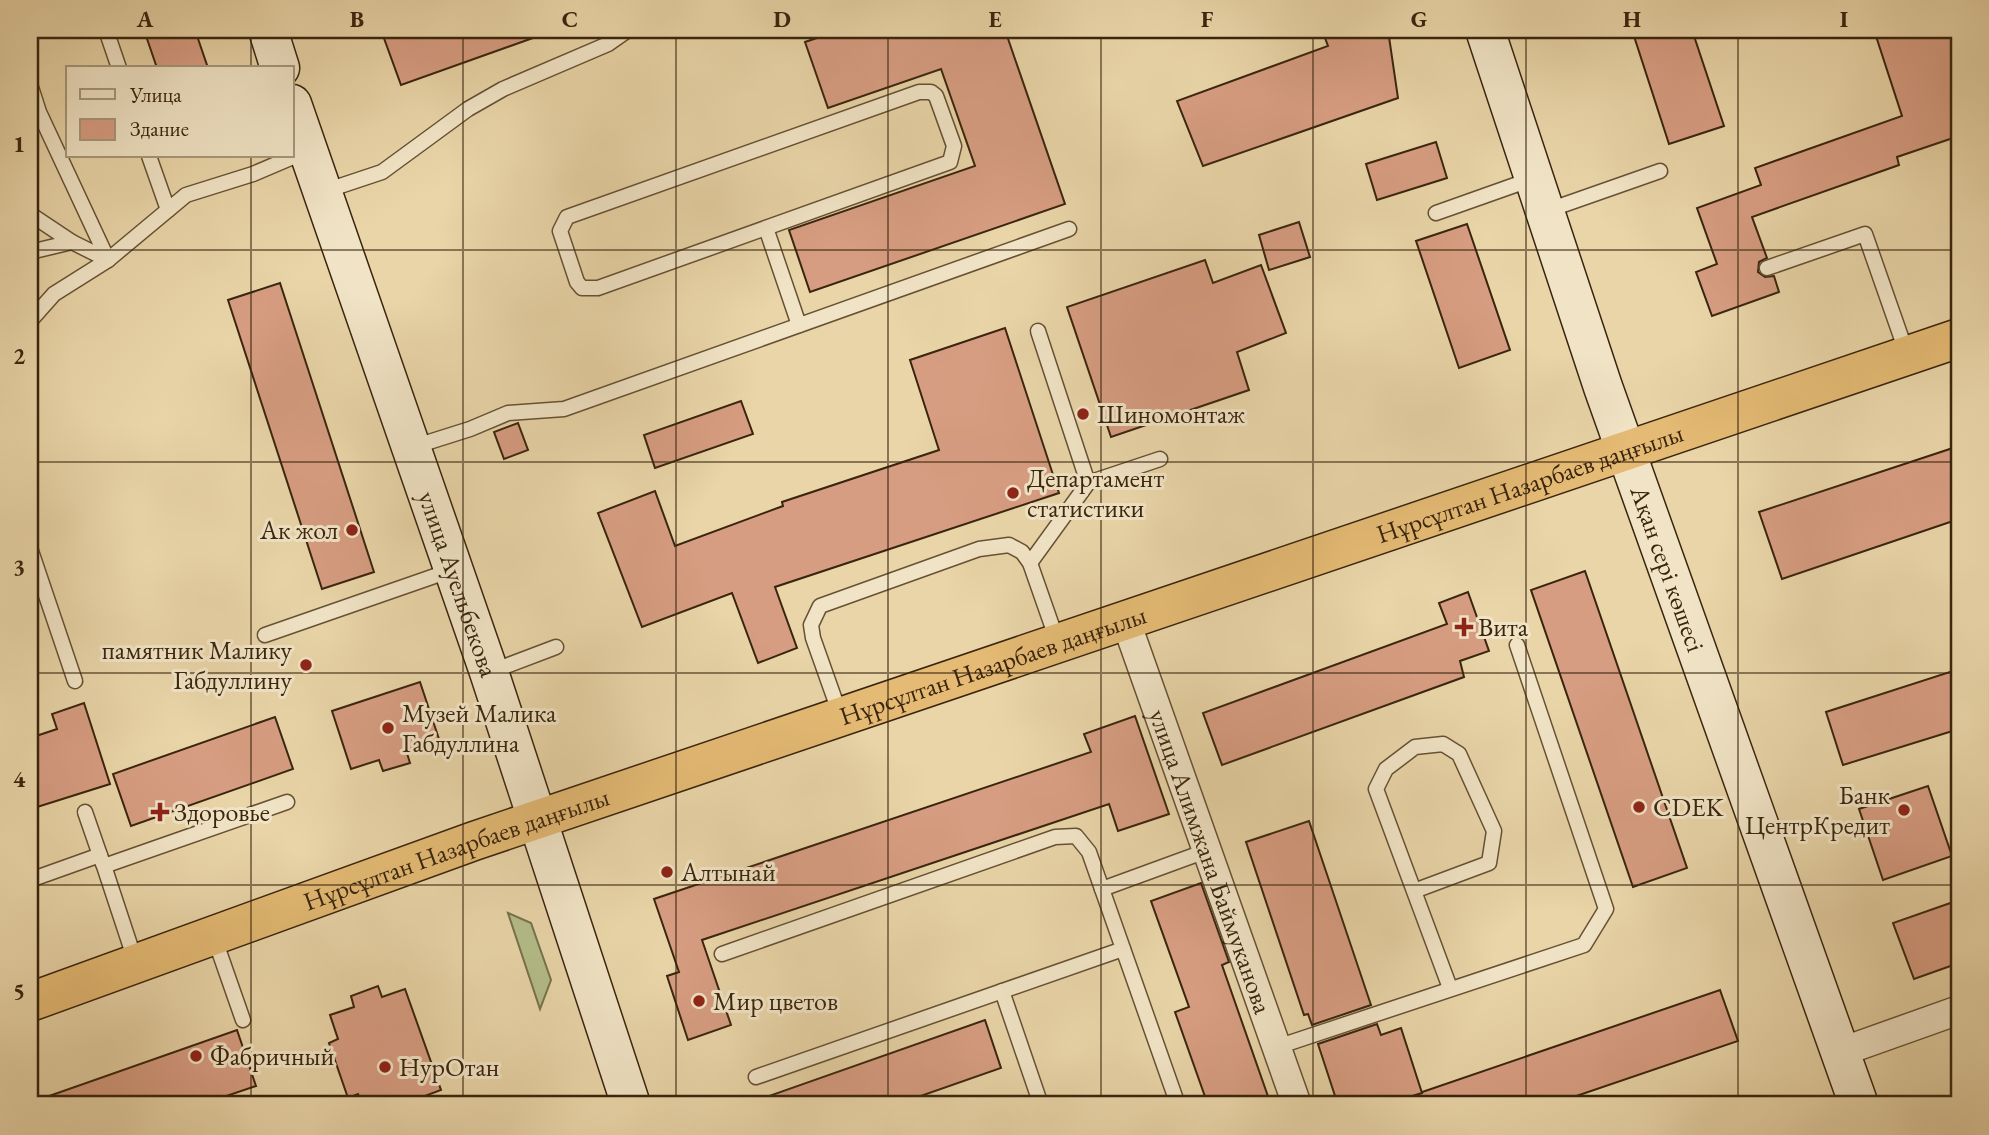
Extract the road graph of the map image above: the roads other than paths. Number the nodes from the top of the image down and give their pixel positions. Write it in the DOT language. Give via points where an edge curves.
graph roads {
  1 [pos="106,30"];
  2 [pos="268,30"];
  3 [pos="628,30"];
  4 [pos="1485,30"];
  5 [pos="119,66"];
  6 [pos="280,66"];
  7 [pos="30,84"];
  8 [pos="294,110"];
  9 [pos="308,151"];
  10 [pos="294,157"];
  11 [pos="150,158"];
  12 [pos="291,158"];
  13 [pos="1660,171"];
  14 [pos="324,191"];
  15 [pos="1539,195"];
  16 [pos="168,210"];
  17 [pos="30,214"];
  18 [pos="1436,214"];
  19 [pos="766,228"];
  20 [pos="1069,229"];
  21 [pos="72,242"];
  22 [pos="30,252"];
  23 [pos="108,260"];
  24 [pos="1767,268"];
  25 [pos="30,321"];
  26 [pos="799,325"];
  27 [pos="1038,331"];
  28 [pos="1959,338"];
  29 [pos="1908,355"];
  30 [pos="411,448"];
  31 [pos="1626,450"];
  32 [pos="1160,459"];
  33 [pos="1088,483"];
  34 [pos="30,548"];
  35 [pos="1030,563"];
  36 [pos="454,570"];
  37 [pos="1125,619"];
  38 [pos="265,635"];
  39 [pos="1058,643"];
  40 [pos="1517,645"];
  41 [pos="556,647"];
  42 [pos="489,672"];
  43 [pos="75,681"];
  44 [pos="841,718"];
  45 [pos="287,802"];
  46 [pos="85,812"];
  47 [pos="537,820"];
  48 [pos="1206,851"];
  49 [pos="102,860"];
  50 [pos="30,880"];
  51 [pos="1102,889"];
  52 [pos="1414,891"];
  53 [pos="214,937"];
  54 [pos="1123,949"];
  55 [pos="722,954"];
  56 [pos="136,964"];
  57 [pos="1450,988"];
  58 [pos="1002,991"];
  59 [pos="30,1002"];
  60 [pos="1959,1010"];
  61 [pos="243,1020"];
  62 [pos="1277,1047"];
  63 [pos="1841,1052"];
  64 [pos="756,1077"];
  65 [pos="631,1105"];
  66 [pos="1041,1105"];
  67 [pos="1178,1105"];
  68 [pos="1297,1105"];
  69 [pos="1859,1105"];
  1 -- 5 [label="lane"];
  2 -- 6 [label="street"];
  3 -- 14 [label="lane" via="608,44 468,109 382,172"];
  4 -- 15 [label="street, Ақан сері көшесі"];
  7 -- 23 [label="lane"];
  8 -- 9 [label="street, улица Ауельбекова"];
  9 -- 10 [label="lane"];
  9 -- 14 [label="street, улица Ауельбекова"];
  11 -- 16 [label="lane"];
  12 -- 16 [label="lane" via="186,195"];
  13 -- 15 [label="lane"];
  14 -- 30 [label="street, улица Ауельбекова"];
  15 -- 18 [label="lane"];
  15 -- 31 [label="street, Ақан сері көшесі"];
  16 -- 23 [label="lane"];
  17 -- 21 [label="lane"];
  19 -- 19 [label="lane" via="950,162 954,146 936,96 919,92 574,212 561,223 560,231 573,275 582,288 589,289"];
  19 -- 26 [label="lane"];
  20 -- 26 [label="lane"];
  21 -- 22 [label="lane"];
  21 -- 23 [label="lane"];
  23 -- 25 [label="lane" via="54,294"];
  24 -- 29 [label="lane" via="1865,234"];
  26 -- 30 [label="lane" via="564,409 508,413"];
  27 -- 33 [label="lane"];
  28 -- 29 [label="highway, Нұрсұлтан Назарбаев даңғылы"];
  29 -- 31 [label="highway, Нұрсұлтан Назарбаев даңғылы"];
  30 -- 36 [label="street, улица Ауельбекова"];
  31 -- 37 [label="highway, Нұрсұлтан Назарбаев даңғылы"];
  31 -- 63 [label="street, Ақан сері көшесі"];
  32 -- 33 [label="lane"];
  33 -- 35 [label="lane"];
  34 -- 43 [label="lane"];
  35 -- 39 [label="lane"];
  35 -- 44 [label="lane" via="1009,545 995,545 820,606 811,625 813,638"];
  36 -- 38 [label="lane"];
  36 -- 42 [label="street, улица Ауельбекова"];
  37 -- 39 [label="highway, Нұрсұлтан Назарбаев даңғылы"];
  37 -- 48 [label="street, улица Алимжана Баймуканова"];
  39 -- 44 [label="highway, Нұрсұлтан Назарбаев даңғылы"];
  40 -- 57 [label="lane" via="1606,909 1584,945"];
  41 -- 42 [label="lane"];
  42 -- 47 [label="street, улица Ауельбекова"];
  44 -- 47 [label="highway, Нұрсұлтан Назарбаев даңғылы"];
  45 -- 49 [label="lane"];
  46 -- 49 [label="lane"];
  47 -- 53 [label="highway, Нұрсұлтан Назарбаев даңғылы"];
  47 -- 65 [label="street, улица Ауельбекова"];
  48 -- 51 [label="lane"];
  48 -- 62 [label="street, улица Алимжана Баймуканова"];
  49 -- 50 [label="lane"];
  49 -- 56 [label="lane"];
  51 -- 54 [label="lane"];
  51 -- 55 [label="lane" via="1083,842 1066,835"];
  52 -- 52 [label="lane" via="1376,789 1386,769 1415,747 1443,744 1459,754 1494,831 1489,863"];
  52 -- 57 [label="lane"];
  53 -- 56 [label="highway, Нұрсұлтан Назарбаев даңғылы"];
  53 -- 61 [label="lane"];
  54 -- 58 [label="lane"];
  54 -- 67 [label="lane"];
  56 -- 59 [label="highway, Нұрсұлтан Назарбаев даңғылы"];
  57 -- 62 [label="lane"];
  58 -- 64 [label="lane"];
  58 -- 66 [label="lane"];
  60 -- 63 [label="street"];
  62 -- 68 [label="street, улица Алимжана Баймуканова"];
  63 -- 69 [label="street, Ақан сері көшесі"];
}
